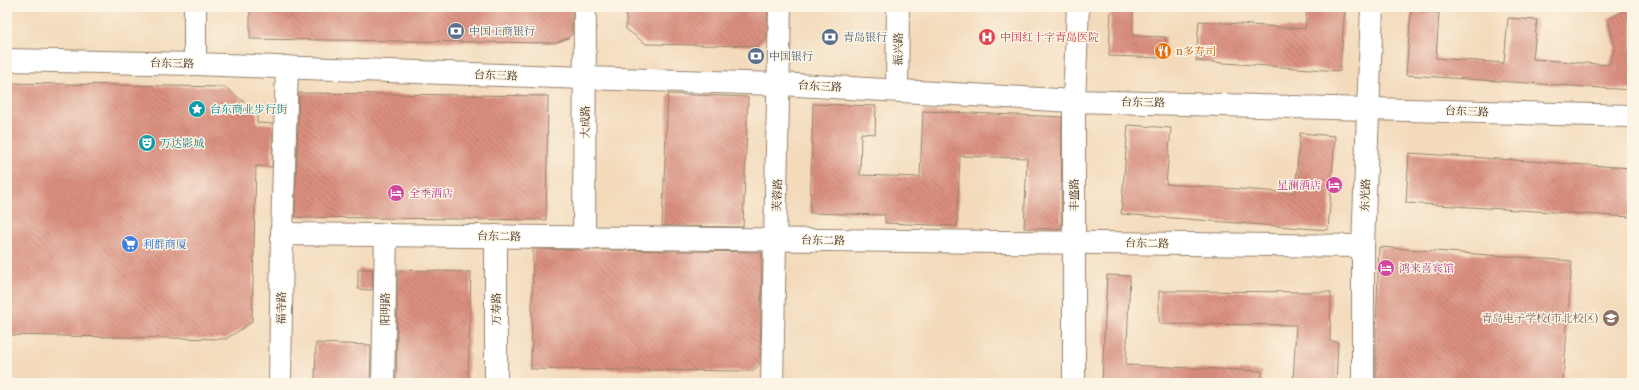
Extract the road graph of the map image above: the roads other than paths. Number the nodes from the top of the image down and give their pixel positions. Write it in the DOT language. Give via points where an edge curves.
graph roads {
  1 [pos="195,7"];
  2 [pos="780,7"];
  3 [pos="898,7"];
  4 [pos="1078,7"];
  5 [pos="1372,7"];
  6 [pos="584,11"];
  7 [pos="7,60"];
  8 [pos="195,64"];
  9 [pos="288,67"];
  10 [pos="584,78"];
  11 [pos="780,84"];
  12 [pos="897,90"];
  13 [pos="1074,101"];
  14 [pos="1368,108"];
  15 [pos="1632,116"];
  16 [pos="776,230"];
  17 [pos="282,234"];
  18 [pos="386,234"];
  19 [pos="496,236"];
  20 [pos="584,238"];
  21 [pos="1074,243"];
  22 [pos="1363,246"];
  23 [pos="280,383"];
  24 [pos="383,383"];
  25 [pos="496,383"];
  26 [pos="772,383"];
  27 [pos="1074,383"];
  28 [pos="1364,383"];
  1 -- 8 [label="street"];
  2 -- 11 [label="street, 芙蓉路"];
  3 -- 12 [label="street, 振兴路"];
  4 -- 13 [label="street, 丰盛路"];
  5 -- 14 [label="street, 东光路"];
  6 -- 10 [label="street, 大成路"];
  7 -- 8 [label="street, 台东三路"];
  8 -- 9 [label="street, 台东三路"];
  9 -- 10 [label="street, 台东三路"];
  9 -- 17 [label="street, 福寺路"];
  10 -- 11 [label="street, 台东三路"];
  10 -- 20 [label="street, 大成路"];
  11 -- 12 [label="street, 台东三路"];
  11 -- 16 [label="street, 芙蓉路"];
  12 -- 13 [label="street, 台东三路"];
  13 -- 14 [label="street, 台东三路"];
  13 -- 21 [label="street, 丰盛路"];
  14 -- 15 [label="street, 台东三路"];
  14 -- 22 [label="street, 东光路"];
  16 -- 20 [label="street, 台东二路"];
  16 -- 21 [label="street, 台东二路"];
  16 -- 26 [label="street, 芙蓉路"];
  17 -- 18 [label="street, 台东二路"];
  17 -- 23 [label="street, 福寺路"];
  18 -- 19 [label="street, 台东二路"];
  18 -- 24 [label="street, 阳明路"];
  19 -- 20 [label="street, 台东二路"];
  19 -- 25 [label="street, 万寿路"];
  21 -- 22 [label="street, 台东二路"];
  21 -- 27 [label="street, 丰盛路"];
  22 -- 28 [label="street, 东光路"];
}
